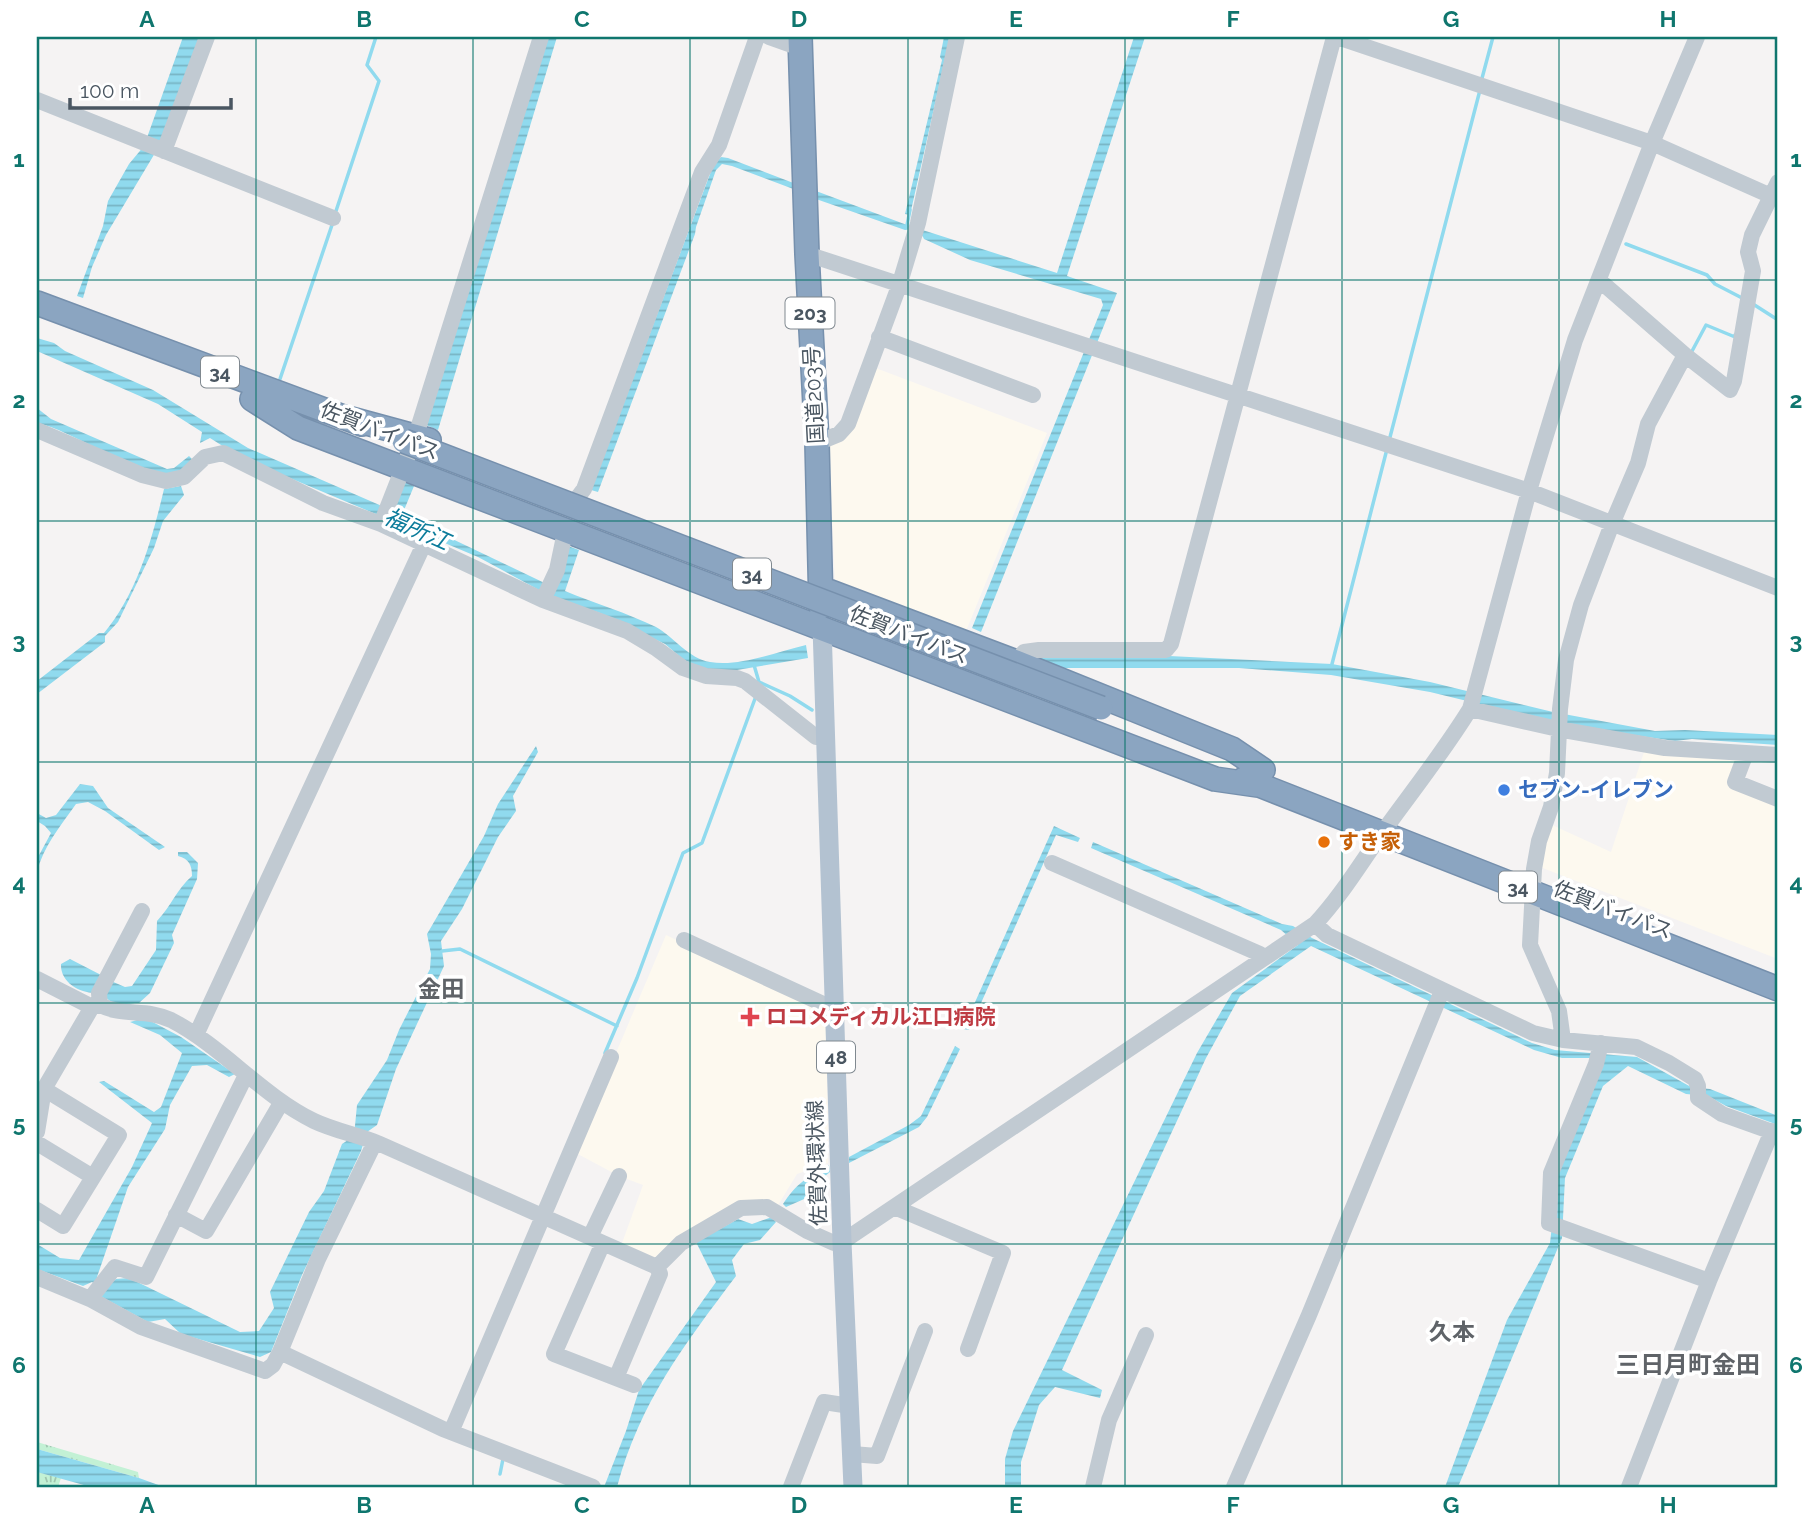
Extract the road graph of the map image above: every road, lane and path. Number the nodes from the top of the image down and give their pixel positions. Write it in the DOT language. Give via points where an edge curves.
graph roads {
  1 [pos="207,37"];
  2 [pos="541,37"];
  3 [pos="757,37"];
  4 [pos="769,37"];
  5 [pos="957,37"];
  6 [pos="1336,37"];
  7 [pos="1697,37"];
  8 [pos="800,42"];
  9 [pos="37,100"];
  10 [pos="1652,143"];
  11 [pos="161,150"];
  12 [pos="1775,192"];
  13 [pos="333,218"];
  14 [pos="807,254"];
  15 [pos="1599,280"];
  16 [pos="899,286"];
  17 [pos="37,303"];
  18 [pos="37,318"];
  19 [pos="879,337"];
  20 [pos="1688,357"];
  21 [pos="1033,395"];
  22 [pos="1237,395"];
  23 [pos="37,429"];
  24 [pos="817,443"];
  25 [pos="405,450"];
  26 [pos="1529,491"];
  27 [pos="578,497"];
  28 [pos="381,524"];
  29 [pos="1612,524"];
  30 [pos="565,531"];
  31 [pos="424,544"];
  32 [pos="820,588"];
  33 [pos="1778,588"];
  34 [pos="543,600"];
  35 [pos="822,627"];
  36 [pos="1016,662"];
  37 [pos="1470,709"];
  38 [pos="1558,729"];
  39 [pos="824,737"];
  40 [pos="1751,753"];
  41 [pos="1778,755"];
  42 [pos="1260,778"];
  43 [pos="1778,799"];
  44 [pos="1386,828"];
  45 [pos="1052,863"];
  46 [pos="1534,886"];
  47 [pos="142,911"];
  48 [pos="1310,928"];
  49 [pos="684,940"];
  50 [pos="1263,959"];
  51 [pos="1778,974"];
  52 [pos="37,979"];
  53 [pos="1778,989"];
  54 [pos="1438,998"];
  55 [pos="96,1006"];
  56 [pos="834,1009"];
  57 [pos="196,1035"];
  58 [pos="1563,1040"];
  59 [pos="1599,1052"];
  60 [pos="611,1057"];
  61 [pos="246,1075"];
  62 [pos="44,1089"];
  63 [pos="281,1103"];
  64 [pos="37,1132"];
  65 [pos="1775,1132"];
  66 [pos="372,1141"];
  67 [pos="37,1143"];
  68 [pos="619,1176"];
  69 [pos="93,1177"];
  70 [pos="894,1206"];
  71 [pos="37,1210"];
  72 [pos="539,1214"];
  73 [pos="176,1216"];
  74 [pos="596,1240"];
  75 [pos="842,1242"];
  76 [pos="657,1267"];
  77 [pos="37,1277"];
  78 [pos="1709,1281"];
  79 [pos="97,1289"];
  80 [pos="925,1331"];
  81 [pos="1146,1335"];
  82 [pos="968,1349"];
  83 [pos="278,1356"];
  84 [pos="615,1378"];
  85 [pos="634,1385"];
  86 [pos="850,1406"];
  87 [pos="447,1430"];
  88 [pos="852,1454"];
  89 [pos="593,1487"];
  90 [pos="791,1487"];
  91 [pos="853,1487"];
  92 [pos="1093,1487"];
  93 [pos="1234,1487"];
  94 [pos="1629,1487"];
  1 -- 11 [label="street"];
  2 -- 25 [label="street"];
  3 -- 27 [label="street" via="719,145 702,172"];
  4 -- 8 [label="street"];
  5 -- 16 [label="street" via="916,229"];
  6 -- 10 [label="street"];
  6 -- 22 [label="street"];
  7 -- 10 [label="street"];
  8 -- 14 [label="highway, 国道203号 / 203"];
  9 -- 11 [label="street"];
  10 -- 12 [label="street"];
  10 -- 15 [label="street"];
  11 -- 13 [label="street"];
  12 -- 20 [label="street" via="1748,252 1753,271 1730,390"];
  14 -- 16 [label="street"];
  14 -- 24 [label="highway, 国道203号 / 203"];
  15 -- 20 [label="street"];
  15 -- 26 [label="street" via="1571,351"];
  16 -- 19 [label="street"];
  16 -- 22 [label="street"];
  17 -- 25 [label="highway, 佐賀バイパス / 34" via="348,418"];
  18 -- 25 [label="highway, 佐賀バイパス / 34" via="251,399"];
  19 -- 21 [label="street"];
  19 -- 24 [label="street" via="848,424 839,434"];
  20 -- 29 [label="street" via="1648,424 1639,463"];
  22 -- 26 [label="street"];
  22 -- 36 [label="street" via="1171,644 1166,650 1039,650 1024,652"];
  23 -- 28 [label="street" via="166,481 184,477 205,457 223,453 323,503"];
  24 -- 32 [label="highway, 国道203号 / 203"];
  25 -- 27 [label="highway"];
  25 -- 28 [label="street"];
  25 -- 30 [label="highway"];
  25 -- 42 [label="highway, 佐賀バイパス / 34"];
  26 -- 29 [label="street"];
  26 -- 37 [label="street"];
  27 -- 32 [label="highway"];
  28 -- 31 [label="street"];
  29 -- 33 [label="street"];
  29 -- 38 [label="street" via="1566,660"];
  30 -- 34 [label="street" via="557,570"];
  30 -- 35 [label="highway"];
  31 -- 34 [label="street"];
  31 -- 57 [label="street"];
  32 -- 35 [label="highway, 国道203号 / 203"];
  32 -- 36 [label="highway, 34"];
  34 -- 39 [label="street" via="626,631 696,674 745,681 817,737"];
  35 -- 39 [label="main road, 佐賀外環状線 / 48"];
  35 -- 42 [label="highway, 34" via="1215,779"];
  36 -- 42 [label="highway, 34" via="1232,749"];
  37 -- 38 [label="street"];
  37 -- 44 [label="street"];
  38 -- 40 [label="street" via="1665,748"];
  38 -- 46 [label="street" via="1557,773 1539,841"];
  39 -- 56 [label="main road, 佐賀外環状線 / 48"];
  40 -- 41 [label="street"];
  40 -- 43 [label="street" via="1735,782"];
  42 -- 44 [label="highway, 佐賀バイパス / 34"];
  44 -- 46 [label="highway, 佐賀バイパス / 34"];
  44 -- 48 [label="street" via="1334,904"];
  45 -- 50 [label="street"];
  46 -- 51 [label="highway, 佐賀バイパス / 34"];
  46 -- 53 [label="highway, 佐賀バイパス / 34"];
  46 -- 58 [label="street" via="1530,945 1559,1011"];
  47 -- 55 [label="street"];
  48 -- 50 [label="street"];
  48 -- 54 [label="street"];
  49 -- 56 [label="street"];
  50 -- 70 [label="street"];
  52 -- 55 [label="street"];
  54 -- 58 [label="street"];
  54 -- 93 [label="street"];
  55 -- 57 [label="street" via="113,1012 154,1012"];
  55 -- 62 [label="street"];
  56 -- 75 [label="main road, 佐賀外環状線 / 48"];
  57 -- 61 [label="street"];
  58 -- 59 [label="street"];
  59 -- 65 [label="street" via="1636,1047 1695,1079 1698,1092 1722,1114"];
  59 -- 78 [label="street" via="1551,1173 1549,1223"];
  60 -- 72 [label="street"];
  61 -- 63 [label="street"];
  61 -- 73 [label="street"];
  62 -- 64 [label="street"];
  62 -- 69 [label="street" via="119,1135"];
  63 -- 66 [label="street" via="316,1122"];
  63 -- 73 [label="street" via="206,1231"];
  65 -- 78 [label="street"];
  66 -- 72 [label="street"];
  66 -- 83 [label="street"];
  67 -- 69 [label="street"];
  68 -- 74 [label="street"];
  69 -- 71 [label="street" via="63,1226"];
  70 -- 75 [label="street"];
  70 -- 82 [label="street" via="1003,1252"];
  72 -- 74 [label="street"];
  72 -- 87 [label="street"];
  73 -- 79 [label="street" via="146,1276 115,1267"];
  74 -- 76 [label="street"];
  74 -- 84 [label="street" via="554,1354"];
  75 -- 76 [label="street" via="807,1231 767,1207 741,1208 681,1243"];
  75 -- 86 [label="main road, 佐賀外環状線 / 48"];
  76 -- 84 [label="street" via="660,1274"];
  77 -- 79 [label="street"];
  78 -- 94 [label="street"];
  79 -- 83 [label="street" via="141,1327 265,1371"];
  80 -- 88 [label="street" via="877,1456"];
  81 -- 92 [label="street" via="1109,1420"];
  83 -- 87 [label="street"];
  84 -- 85 [label="street"];
  86 -- 88 [label="main road, 佐賀外環状線 / 48"];
  86 -- 90 [label="street" via="824,1402"];
  87 -- 89 [label="street"];
  88 -- 91 [label="main road, 佐賀外環状線 / 48"];
}
